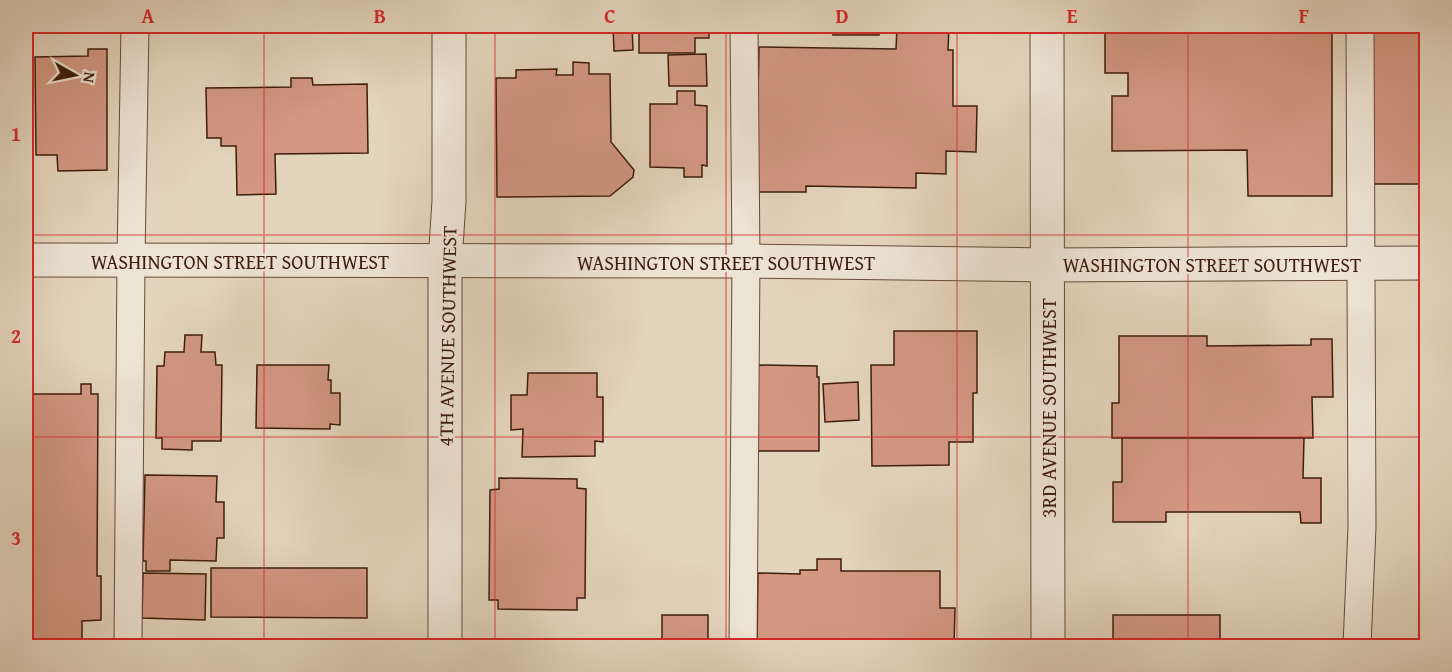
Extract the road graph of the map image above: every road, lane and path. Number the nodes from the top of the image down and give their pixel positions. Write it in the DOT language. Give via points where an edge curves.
graph roads {
  1 [pos="135,26"];
  2 [pos="449,26"];
  3 [pos="744,26"];
  4 [pos="1047,26"];
  5 [pos="1360,26"];
  6 [pos="131,259"];
  7 [pos="26,260"];
  8 [pos="746,261"];
  9 [pos="445,262"];
  10 [pos="1426,263"];
  11 [pos="1360,264"];
  12 [pos="1048,265"];
  13 [pos="129,646"];
  14 [pos="445,646"];
  15 [pos="742,646"];
  16 [pos="1048,646"];
  17 [pos="1357,646"];
  1 -- 6 [label="lane"];
  2 -- 9 [label="street, 4TH AVENUE SOUTHWEST"];
  3 -- 8 [label="lane"];
  4 -- 12 [label="street, 3RD AVENUE SOUTHWEST"];
  5 -- 11 [label="lane"];
  6 -- 7 [label="street, WASHINGTON STREET SOUTHWEST"];
  6 -- 9 [label="street, WASHINGTON STREET SOUTHWEST"];
  6 -- 13 [label="lane"];
  8 -- 9 [label="street, WASHINGTON STREET SOUTHWEST"];
  8 -- 12 [label="street, WASHINGTON STREET SOUTHWEST"];
  8 -- 15 [label="lane"];
  9 -- 14 [label="street, 4TH AVENUE SOUTHWEST"];
  10 -- 11 [label="street, WASHINGTON STREET SOUTHWEST"];
  11 -- 12 [label="street, WASHINGTON STREET SOUTHWEST"];
  11 -- 17 [label="lane" via="1362,527"];
  12 -- 16 [label="street, 3RD AVENUE SOUTHWEST"];
}
